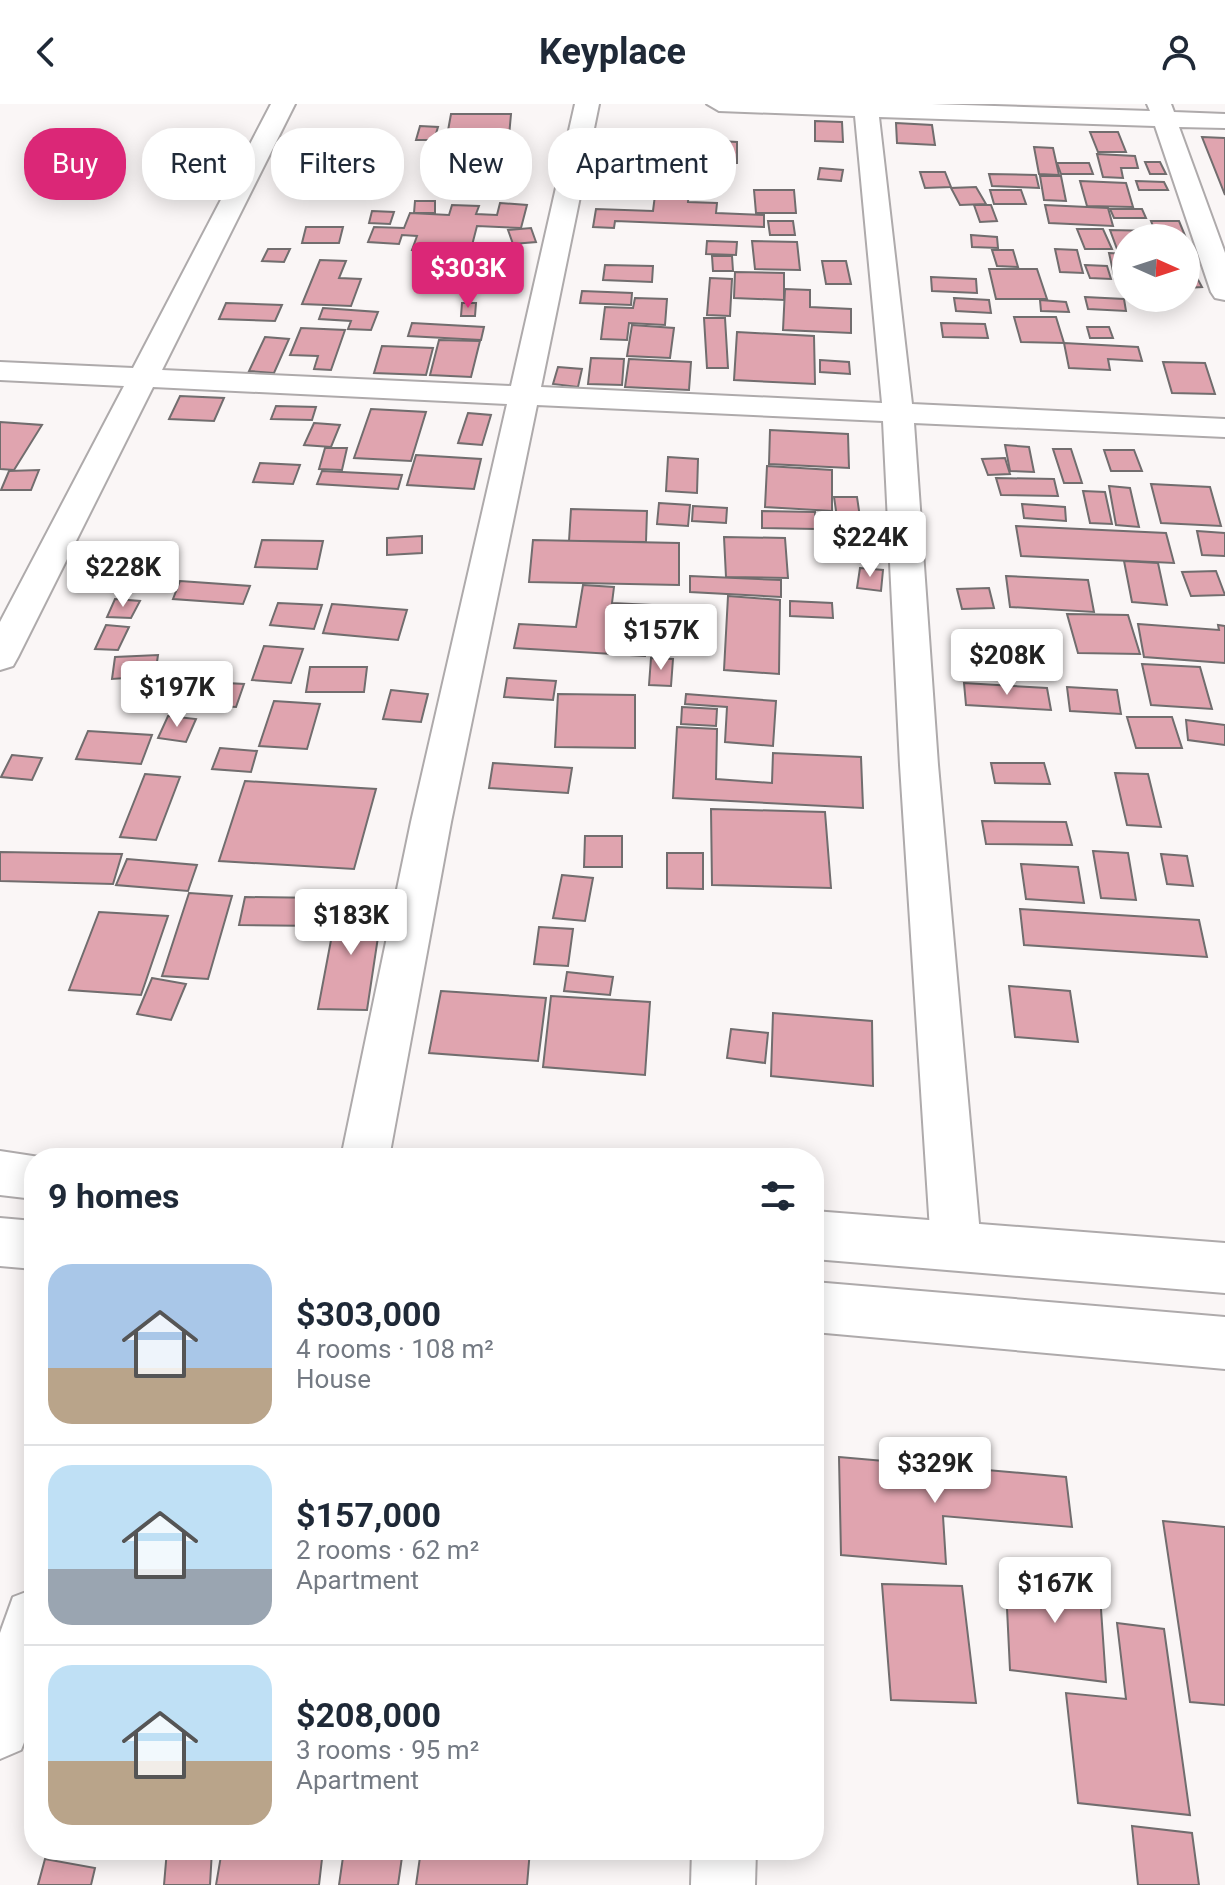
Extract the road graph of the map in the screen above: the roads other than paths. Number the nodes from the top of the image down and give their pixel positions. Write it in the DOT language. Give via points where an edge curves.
graph roads {
  1 [pos="283,104"];
  2 [pos="587,104"];
  3 [pos="719,104"];
  4 [pos="866,106"];
  5 [pos="1162,111"];
  6 [pos="1225,121"];
  7 [pos="1225,292"];
  8 [pos="0,371"];
  9 [pos="146,378"];
  10 [pos="523,395"];
  11 [pos="898,413"];
  12 [pos="1225,428"];
  13 [pos="0,657"];
  14 [pos="367,1148"];
  15 [pos="0,1173"];
  16 [pos="24,1175"];
  17 [pos="824,1236"];
  18 [pos="0,1242"];
  19 [pos="24,1244"];
  20 [pos="956,1246"];
  21 [pos="1225,1268"];
  22 [pos="824,1308"];
  23 [pos="1225,1343"];
  24 [pos="24,1651"];
  25 [pos="0,1729"];
  26 [pos="724,1860"];
  27 [pos="723,1885"];
  1 -- 9 [label="street"];
  2 -- 10 [label="street"];
  3 -- 4 [label="street"];
  4 -- 5 [label="street"];
  4 -- 11 [label="street"];
  5 -- 6 [label="street"];
  5 -- 7 [label="street"];
  8 -- 9 [label="street"];
  9 -- 10 [label="street"];
  9 -- 13 [label="street"];
  10 -- 11 [label="street"];
  10 -- 14 [label="street"];
  11 -- 12 [label="street"];
  11 -- 20 [label="street"];
  15 -- 16 [label="street"];
  17 -- 20 [label="street"];
  18 -- 19 [label="street"];
  20 -- 21 [label="street"];
  22 -- 23 [label="street"];
  24 -- 25 [label="street"];
  26 -- 27 [label="street"];
}
